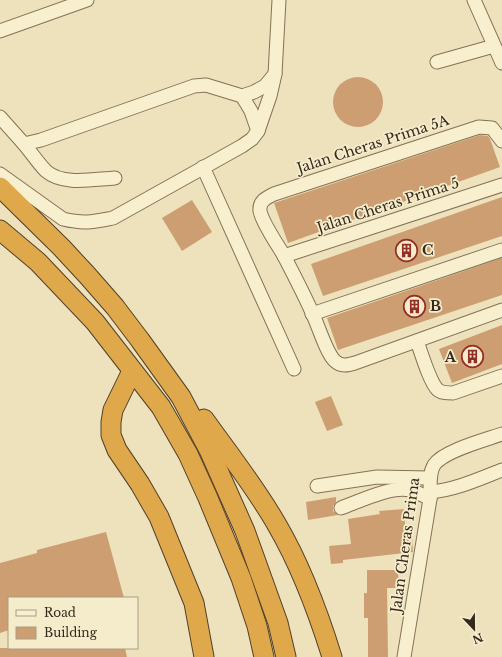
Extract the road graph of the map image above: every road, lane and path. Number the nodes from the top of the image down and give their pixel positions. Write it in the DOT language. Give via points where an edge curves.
graph roads {
  1 [pos="87,0"];
  2 [pos="279,0"];
  3 [pos="474,0"];
  4 [pos="1,29"];
  5 [pos="494,46"];
  6 [pos="437,62"];
  7 [pos="502,63"];
  8 [pos="275,74"];
  9 [pos="242,96"];
  10 [pos="0,117"];
  11 [pos="258,131"];
  12 [pos="502,141"];
  13 [pos="24,144"];
  14 [pos="203,167"];
  15 [pos="0,174"];
  16 [pos="115,178"];
  17 [pos="502,185"];
  18 [pos="0,187"];
  19 [pos="0,230"];
  20 [pos="502,250"];
  21 [pos="284,256"];
  22 [pos="502,310"];
  23 [pos="312,314"];
  24 [pos="416,341"];
  25 [pos="294,369"];
  26 [pos="132,371"];
  27 [pos="502,376"];
  28 [pos="181,397"];
  29 [pos="502,434"];
  30 [pos="502,470"];
  31 [pos="430,478"];
  32 [pos="316,486"];
  33 [pos="430,496"];
  34 [pos="341,508"];
  35 [pos="204,657"];
  36 [pos="264,657"];
  37 [pos="286,657"];
  38 [pos="332,657"];
  39 [pos="404,657"];
  1 -- 4 [label="street"];
  2 -- 8 [label="street"];
  3 -- 5 [label="street"];
  5 -- 6 [label="street"];
  5 -- 7 [label="street"];
  8 -- 9 [label="street" via="265,86"];
  8 -- 11 [label="street"];
  9 -- 11 [label="street"];
  9 -- 13 [label="street" via="206,85 194,86"];
  10 -- 13 [label="street"];
  11 -- 14 [label="street" via="242,146"];
  12 -- 21 [label="street, Jalan Cheras Prima 5A" via="492,128 479,127 265,198 260,205 260,213"];
  13 -- 16 [label="street" via="46,171 61,179"];
  14 -- 15 [label="street" via="113,218 89,223 63,219"];
  14 -- 25 [label="street"];
  17 -- 21 [label="street, Jalan Cheras Prima 5"];
  18 -- 28 [label="highway" via="87,275 145,346"];
  19 -- 26 [label="highway" via="38,262 95,322"];
  20 -- 23 [label="street"];
  21 -- 23 [label="street"];
  22 -- 24 [label="street"];
  23 -- 24 [label="street" via="330,355 340,364 355,364"];
  24 -- 27 [label="street" via="438,391 452,394"];
  26 -- 35 [label="highway" via="113,410 112,435 117,450 159,517 194,604"];
  26 -- 36 [label="highway" via="161,407 188,454 241,578"];
  28 -- 37 [label="highway" via="209,450 245,531 278,623"];
  28 -- 38 [label="highway" via="202,417 277,525 317,611"];
  29 -- 31 [label="street, Jalan Cheras Prima" via="447,455 434,465"];
  30 -- 33 [label="street"];
  31 -- 32 [label="street" via="376,477"];
  31 -- 33 [label="street, Jalan Cheras Prima"];
  33 -- 34 [label="street" via="397,490"];
  33 -- 39 [label="street, Jalan Cheras Prima"];
}
